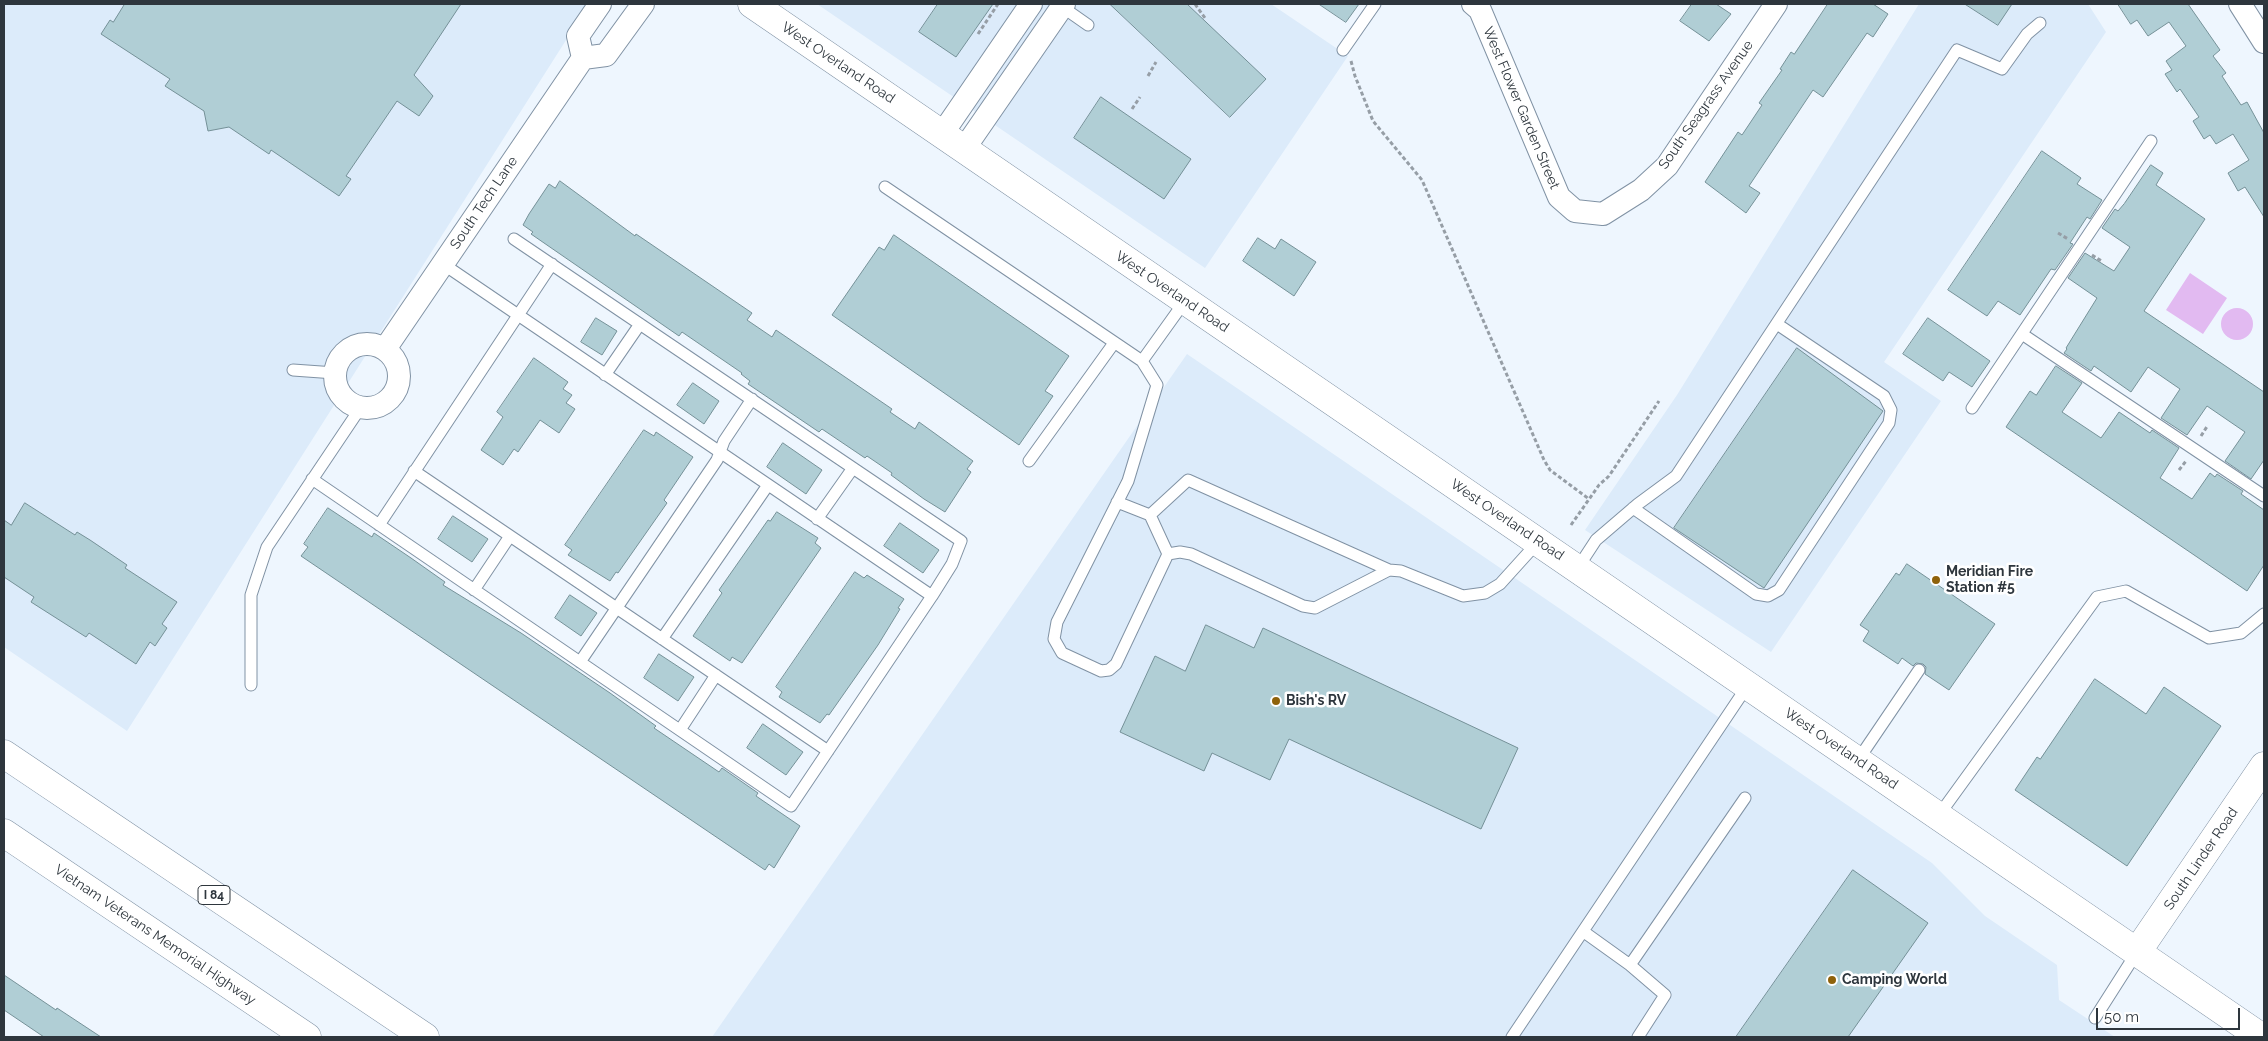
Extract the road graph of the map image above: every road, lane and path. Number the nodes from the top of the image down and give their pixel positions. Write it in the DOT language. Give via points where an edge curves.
graph roads {
  1 [pos="600,4"];
  2 [pos="643,4"];
  3 [pos="752,4"];
  4 [pos="998,4"];
  5 [pos="1031,4"];
  6 [pos="1194,4"];
  7 [pos="1375,4"];
  8 [pos="1776,4"];
  9 [pos="2240,4"];
  10 [pos="1061,5"];
  11 [pos="1480,6"];
  12 [pos="1204,18"];
  13 [pos="2040,23"];
  14 [pos="1088,25"];
  15 [pos="978,34"];
  16 [pos="2264,42"];
  17 [pos="1344,50"];
  18 [pos="583,58"];
  19 [pos="1156,62"];
  20 [pos="1148,76"];
  21 [pos="1140,97"];
  22 [pos="1132,109"];
  23 [pos="942,134"];
  24 [pos="2151,141"];
  25 [pos="964,149"];
  26 [pos="885,187"];
  27 [pos="1603,214"];
  28 [pos="514,239"];
  29 [pos="443,264"];
  30 [pos="552,264"];
  31 [pos="1185,300"];
  32 [pos="517,315"];
  33 [pos="640,324"];
  34 [pos="1776,324"];
  35 [pos="2022,334"];
  36 [pos="1114,342"];
  37 [pos="385,349"];
  38 [pos="1142,361"];
  39 [pos="293,370"];
  40 [pos="335,373"];
  41 [pos="605,374"];
  42 [pos="752,399"];
  43 [pos="1659,401"];
  44 [pos="361,407"];
  45 [pos="1972,408"];
  46 [pos="719,452"];
  47 [pos="1029,461"];
  48 [pos="853,468"];
  49 [pos="414,472"];
  50 [pos="312,479"];
  51 [pos="768,485"];
  52 [pos="2264,496"];
  53 [pos="1589,499"];
  54 [pos="1117,502"];
  55 [pos="1633,508"];
  56 [pos="1150,515"];
  57 [pos="817,519"];
  58 [pos="1571,524"];
  59 [pos="379,525"];
  60 [pos="510,536"];
  61 [pos="1538,542"];
  62 [pos="1168,554"];
  63 [pos="1577,569"];
  64 [pos="1388,570"];
  65 [pos="474,590"];
  66 [pos="932,596"];
  67 [pos="616,608"];
  68 [pos="2264,614"];
  69 [pos="662,639"];
  70 [pos="580,662"];
  71 [pos="1919,670"];
  72 [pos="716,675"];
  73 [pos="251,685"];
  74 [pos="1748,685"];
  75 [pos="680,730"];
  76 [pos="828,751"];
  77 [pos="4,754"];
  78 [pos="1858,760"];
  79 [pos="2264,766"];
  80 [pos="1745,798"];
  81 [pos="1939,815"];
  82 [pos="4,833"];
  83 [pos="1584,932"];
  84 [pos="2137,952"];
  85 [pos="1630,965"];
  86 [pos="2095,1018"];
  87 [pos="307,1037"];
  88 [pos="425,1037"];
  89 [pos="1512,1037"];
  90 [pos="1638,1037"];
  91 [pos="2262,1037"];
  1 -- 18 [label="street" via="578,36"];
  2 -- 18 [label="street" via="606,55"];
  3 -- 23 [label="main road, West Overland Road"];
  4 -- 15 [label="path"];
  5 -- 23 [label="street"];
  6 -- 12 [label="path"];
  7 -- 17 [label="lane"];
  8 -- 27 [label="street, South Seagrass Avenue" via="1667,166 1641,190"];
  9 -- 16 [label="street"];
  10 -- 14 [label="lane"];
  10 -- 25 [label="street"];
  11 -- 27 [label="street, West Flower Garden Street" via="1559,197 1575,211"];
  13 -- 34 [label="lane" via="2027,34 2002,69 1957,50"];
  17 -- 53 [label="path" via="1373,121 1422,180 1544,460 1550,470"];
  18 -- 29 [label="street, South Tech Lane"];
  19 -- 20 [label="path"];
  21 -- 22 [label="path"];
  23 -- 25 [label="main road, West Overland Road"];
  24 -- 35 [label="lane"];
  25 -- 31 [label="main road, West Overland Road"];
  26 -- 36 [label="lane"];
  28 -- 30 [label="lane"];
  29 -- 32 [label="lane"];
  29 -- 37 [label="street, South Tech Lane"];
  30 -- 32 [label="lane"];
  30 -- 33 [label="lane"];
  31 -- 38 [label="lane"];
  31 -- 61 [label="main road, West Overland Road"];
  32 -- 41 [label="lane"];
  32 -- 49 [label="lane"];
  33 -- 41 [label="lane"];
  33 -- 42 [label="lane"];
  34 -- 55 [label="lane" via="1676,476"];
  34 -- 55 [label="lane" via="1884,396 1891,410 1889,423 1779,590 1768,596 1756,594"];
  35 -- 45 [label="lane"];
  35 -- 52 [label="lane"];
  36 -- 38 [label="lane"];
  36 -- 47 [label="lane"];
  37 -- 40 [label="street" via="375,344 353,346 341,357"];
  37 -- 44 [label="street" via="398,366 397,388 382,404 372,408"];
  38 -- 54 [label="lane" via="1157,385 1128,481"];
  39 -- 40 [label="lane"];
  40 -- 44 [label="street" via="344,398"];
  41 -- 46 [label="lane"];
  42 -- 46 [label="lane"];
  42 -- 48 [label="lane"];
  43 -- 53 [label="path" via="1609,476"];
  44 -- 50 [label="lane"];
  46 -- 51 [label="lane"];
  46 -- 67 [label="lane"];
  48 -- 57 [label="lane"];
  48 -- 66 [label="lane" via="961,541 952,564"];
  49 -- 59 [label="lane"];
  49 -- 60 [label="lane"];
  50 -- 59 [label="lane"];
  50 -- 73 [label="lane" via="267,547 250,595"];
  51 -- 57 [label="lane"];
  51 -- 69 [label="lane"];
  53 -- 58 [label="path"];
  54 -- 56 [label="lane"];
  54 -- 62 [label="lane" via="1057,622 1054,639 1062,654 1101,671 1116,664"];
  55 -- 63 [label="lane" via="1596,540"];
  56 -- 62 [label="lane"];
  56 -- 64 [label="lane" via="1188,480"];
  57 -- 66 [label="lane"];
  59 -- 65 [label="lane"];
  60 -- 65 [label="lane"];
  60 -- 67 [label="lane"];
  61 -- 63 [label="main road, West Overland Road"];
  61 -- 64 [label="lane" via="1500,584 1485,593 1463,596 1401,571"];
  62 -- 64 [label="lane" via="1191,554 1303,606 1316,608"];
  63 -- 74 [label="main road, West Overland Road"];
  65 -- 70 [label="lane"];
  66 -- 76 [label="lane"];
  67 -- 69 [label="lane"];
  67 -- 70 [label="lane"];
  68 -- 81 [label="lane" via="2241,633 2209,638 2126,590 2096,597"];
  69 -- 72 [label="lane"];
  70 -- 75 [label="lane"];
  71 -- 78 [label="lane"];
  72 -- 75 [label="lane"];
  72 -- 76 [label="lane"];
  74 -- 78 [label="main road, West Overland Road"];
  74 -- 83 [label="lane"];
  75 -- 76 [label="lane" via="791,806"];
  77 -- 88 [label="main road, I 84"];
  78 -- 81 [label="main road, West Overland Road"];
  79 -- 84 [label="main road, South Linder Road"];
  80 -- 85 [label="lane"];
  81 -- 84 [label="main road, West Overland Road"];
  82 -- 87 [label="main road, Vietnam Veterans Memorial Highway"];
  83 -- 85 [label="lane"];
  83 -- 89 [label="lane"];
  84 -- 86 [label="lane"];
  84 -- 91 [label="main road, West Overland Road"];
  85 -- 90 [label="lane" via="1665,995"];
}
